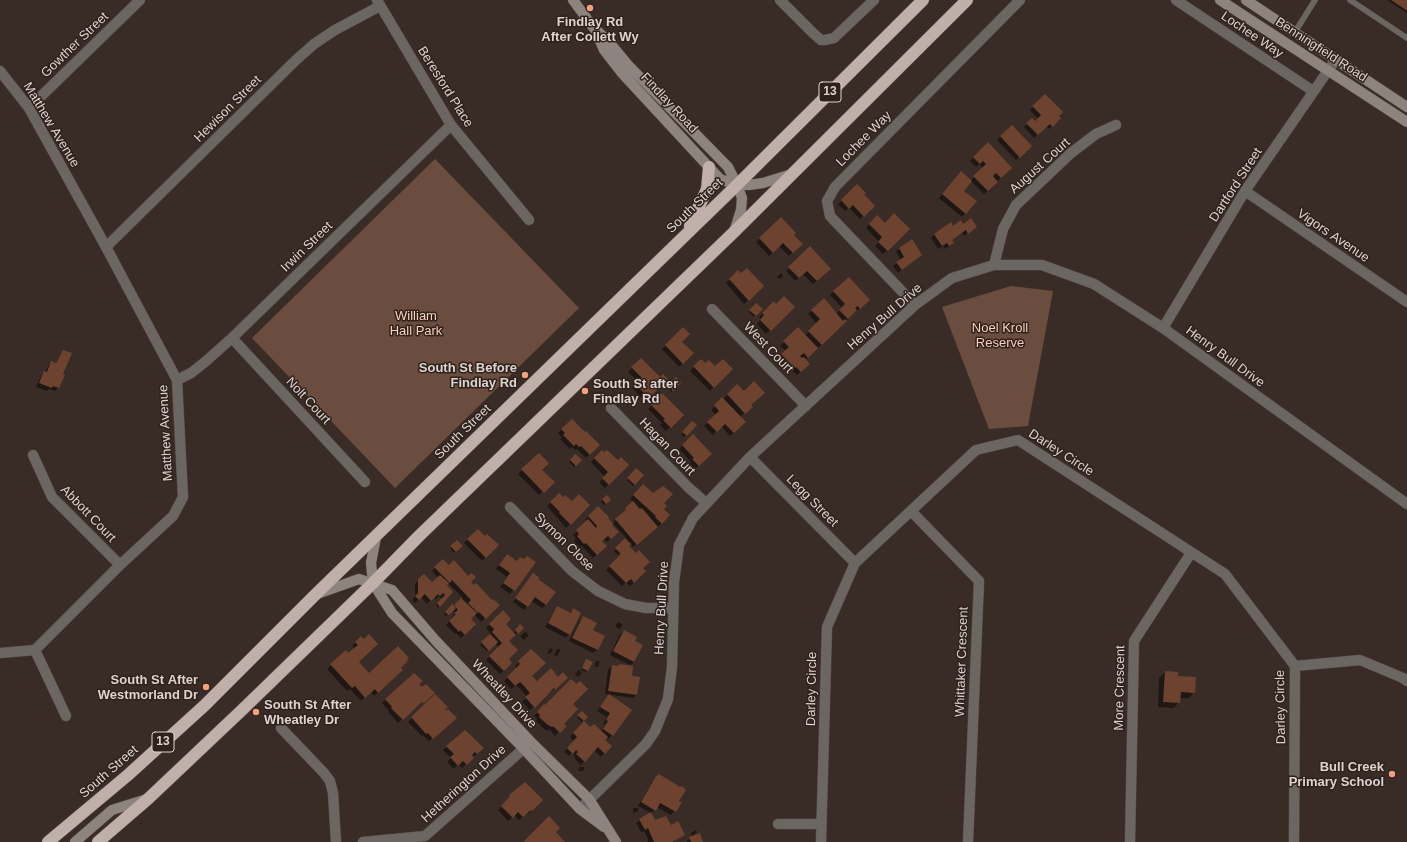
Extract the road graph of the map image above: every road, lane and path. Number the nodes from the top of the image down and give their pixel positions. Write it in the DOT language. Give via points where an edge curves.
graph roads {
  1 [pos="140,0"];
  2 [pos="573,0"];
  3 [pos="780,0"];
  4 [pos="874,0"];
  5 [pos="924,0"];
  6 [pos="967,0"];
  7 [pos="1020,0"];
  8 [pos="1176,0"];
  9 [pos="1220,0"];
  10 [pos="1246,0"];
  11 [pos="1315,0"];
  12 [pos="1350,0"];
  13 [pos="378,3"];
  14 [pos="593,27"];
  15 [pos="1295,32"];
  16 [pos="1407,38"];
  17 [pos="1336,59"];
  18 [pos="1328,70"];
  19 [pos="0,71"];
  20 [pos="1312,91"];
  21 [pos="1407,107"];
  22 [pos="29,108"];
  23 [pos="1407,122"];
  24 [pos="451,125"];
  25 [pos="1116,125"];
  26 [pos="709,167"];
  27 [pos="792,174"];
  28 [pos="737,185"];
  29 [pos="1245,192"];
  30 [pos="529,220"];
  31 [pos="734,232"];
  32 [pos="686,234"];
  33 [pos="106,247"];
  34 [pos="994,265"];
  35 [pos="1407,302"];
  36 [pos="915,305"];
  37 [pos="712,309"];
  38 [pos="1163,328"];
  39 [pos="232,338"];
  40 [pos="177,380"];
  41 [pos="806,406"];
  42 [pos="610,408"];
  43 [pos="33,455"];
  44 [pos="750,457"];
  45 [pos="365,482"];
  46 [pos="706,502"];
  47 [pos="1407,504"];
  48 [pos="510,507"];
  49 [pos="911,511"];
  50 [pos="376,537"];
  51 [pos="1192,553"];
  52 [pos="855,563"];
  53 [pos="120,565"];
  54 [pos="373,583"];
  55 [pos="315,595"];
  56 [pos="673,608"];
  57 [pos="35,650"];
  58 [pos="0,653"];
  59 [pos="1294,666"];
  60 [pos="1406,677"];
  61 [pos="66,716"];
  62 [pos="281,728"];
  63 [pos="527,745"];
  64 [pos="148,798"];
  65 [pos="589,799"];
  66 [pos="580,809"];
  67 [pos="778,824"];
  68 [pos="821,824"];
  69 [pos="609,831"];
  70 [pos="426,839"];
  71 [pos="48,842"];
  72 [pos="75,842"];
  73 [pos="98,842"];
  74 [pos="336,842"];
  75 [pos="363,842"];
  76 [pos="616,842"];
  77 [pos="821,842"];
  78 [pos="968,842"];
  79 [pos="1130,842"];
  80 [pos="1294,842"];
  1 -- 22 [label="street, Gowther Street"];
  2 -- 14 [label="main road, Findlay Road"];
  3 -- 4 [label="street" via="821,40 834,38"];
  5 -- 28 [label="highway, South Street / 13"];
  6 -- 27 [label="highway, 13"];
  7 -- 36 [label="street, Lochee Way" via="835,187 827,201 830,216"];
  8 -- 20 [label="street, Lochee Way"];
  9 -- 18 [label="main road, Benningfield Road"];
  10 -- 15 [label="main road, Benningfield Road"];
  11 -- 15 [label="lane"];
  12 -- 16 [label="lane"];
  13 -- 24 [label="street, Beresford Place"];
  13 -- 33 [label="street, Hewison Street" via="335,30 305,53"];
  14 -- 26 [label="main road, Findlay Road" via="604,50 621,72"];
  14 -- 28 [label="main road, Findlay Road" via="728,167"];
  15 -- 17 [label="main road, Benningfield Road"];
  17 -- 18 [label="street, Dartford Street"];
  17 -- 21 [label="main road, Benningfield Road"];
  18 -- 20 [label="street, Dartford Street"];
  18 -- 23 [label="main road, Benningfield Road"];
  19 -- 22 [label="street, Matthew Avenue"];
  20 -- 29 [label="street, Dartford Street"];
  22 -- 33 [label="street, Matthew Avenue"];
  24 -- 30 [label="street, Beresford Place"];
  24 -- 39 [label="street, Irwin Street"];
  25 -- 34 [label="street, August Court" via="1096,134 1071,153 1016,205 1003,229"];
  26 -- 28 [label="main road, Findlay Road" via="720,179"];
  26 -- 32 [label="highway" via="706,189"];
  27 -- 28 [label="main road, Findlay Road" via="764,183"];
  27 -- 31 [label="highway, 13"];
  28 -- 31 [label="main road, Findlay Road" via="742,198"];
  28 -- 32 [label="highway, South Street / 13"];
  29 -- 35 [label="street, Vigors Avenue"];
  29 -- 38 [label="street, Dartford Street"];
  31 -- 54 [label="highway, 13"];
  32 -- 50 [label="highway, South Street / 13"];
  33 -- 40 [label="street, Matthew Avenue"];
  34 -- 36 [label="street, Henry Bull Drive" via="952,278"];
  34 -- 38 [label="street, Henry Bull Drive" via="1042,265 1094,284"];
  36 -- 41 [label="street, Henry Bull Drive"];
  37 -- 41 [label="street, West Court"];
  38 -- 47 [label="street, Henry Bull Drive"];
  39 -- 40 [label="street, Irwin Street" via="191,373"];
  39 -- 45 [label="street, Nolt Court"];
  40 -- 53 [label="street, Matthew Avenue" via="183,497 173,516"];
  41 -- 44 [label="street, Henry Bull Drive"];
  42 -- 46 [label="street, Hagan Court"];
  43 -- 53 [label="street, Abbott Court" via="52,497"];
  44 -- 46 [label="street, Henry Bull Drive"];
  44 -- 52 [label="street, Legg Street"];
  46 -- 56 [label="street, Henry Bull Drive" via="693,518 679,545"];
  48 -- 56 [label="street, Symon Close" via="572,571 598,591 625,604 646,608"];
  49 -- 51 [label="street, Darley Circle" via="976,450 1018,440"];
  49 -- 52 [label="street, Darley Circle"];
  49 -- 78 [label="street, Whittaker Crescent" via="979,581"];
  50 -- 54 [label="main road, Wheatley Drive" via="370,563"];
  50 -- 55 [label="highway, South Street / 13"];
  51 -- 59 [label="street, Darley Circle" via="1225,574"];
  51 -- 79 [label="street, More Crescent" via="1134,641"];
  52 -- 68 [label="street, Darley Circle" via="827,627"];
  53 -- 57 [label="street, Matthew Avenue"];
  54 -- 55 [label="main road, Wheatley Drive" via="359,579"];
  54 -- 63 [label="main road, Wheatley Drive" via="392,613"];
  54 -- 63 [label="main road, Wheatley Drive" via="392,590"];
  54 -- 64 [label="highway, 13"];
  55 -- 71 [label="highway, South Street / 13" via="199,710 128,775"];
  56 -- 65 [label="street, Henry Bull Drive" via="672,667 668,699 655,731 638,752"];
  57 -- 58 [label="street"];
  57 -- 61 [label="street"];
  59 -- 60 [label="street" via="1360,660"];
  59 -- 80 [label="street, Darley Circle"];
  62 -- 74 [label="street" via="330,781"];
  63 -- 65 [label="main road, Wheatley Drive"];
  63 -- 66 [label="main road, Wheatley Drive"];
  63 -- 70 [label="street, Hetherington Drive"];
  64 -- 72 [label="main road" via="112,810"];
  64 -- 73 [label="highway, 13"];
  65 -- 66 [label="street, Henry Bull Drive"];
  65 -- 69 [label="main road, Wheatley Drive"];
  66 -- 69 [label="main road, Wheatley Drive"];
  67 -- 68 [label="street"];
  68 -- 77 [label="street, Darley Circle"];
  69 -- 76 [label="main road, Wheatley Drive"];
  70 -- 75 [label="street, Hetherington Drive"];
}
